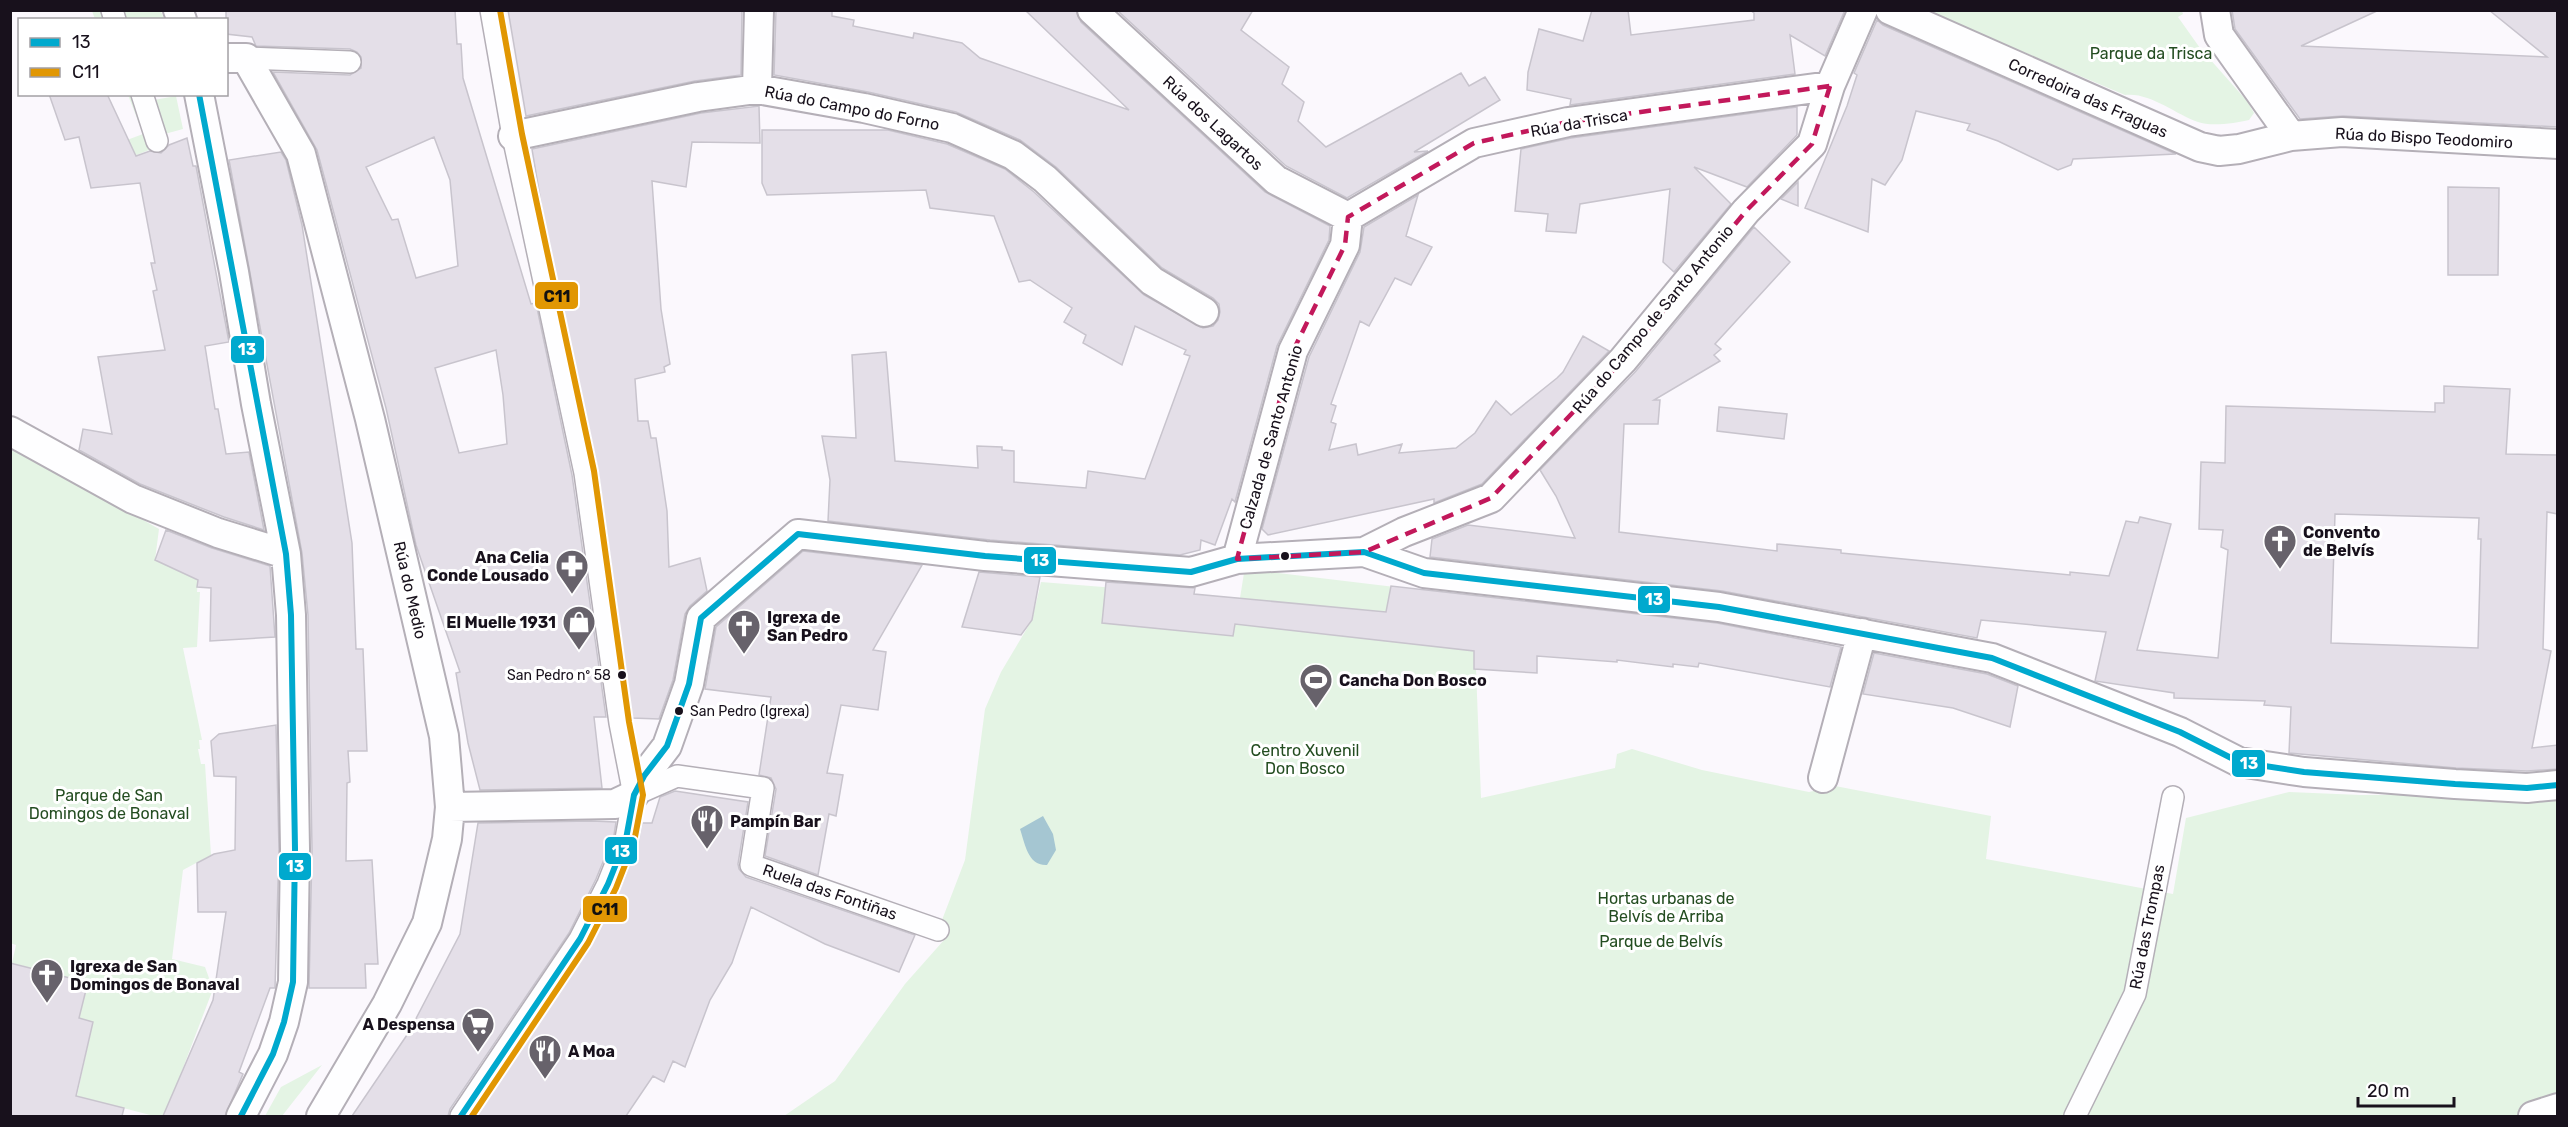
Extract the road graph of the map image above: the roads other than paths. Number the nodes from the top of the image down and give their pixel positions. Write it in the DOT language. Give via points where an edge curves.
graph roads {
  1 [pos="490,10"];
  2 [pos="759,10"];
  3 [pos="1092,10"];
  4 [pos="1863,10"];
  5 [pos="1890,10"];
  6 [pos="2215,10"];
  7 [pos="236,58"];
  8 [pos="350,62"];
  9 [pos="1830,86"];
  10 [pos="757,89"];
  11 [pos="143,96"];
  12 [pos="199,96"];
  13 [pos="513,136"];
  14 [pos="2291,136"];
  15 [pos="157,141"];
  16 [pos="2558,144"];
  17 [pos="1347,217"];
  18 [pos="1204,312"];
  19 [pos="10,431"];
  20 [pos="1364,552"];
  21 [pos="286,554"];
  22 [pos="1237,560"];
  23 [pos="1862,633"];
  24 [pos="1823,778"];
  25 [pos="2558,785"];
  26 [pos="634,795"];
  27 [pos="2173,796"];
  28 [pos="450,807"];
  29 [pos="938,930"];
  30 [pos="2558,1108"];
  31 [pos="241,1116"];
  32 [pos="321,1116"];
  33 [pos="461,1116"];
  34 [pos="2075,1116"];
  35 [pos="2533,1116"];
  1 -- 13 [label="street"];
  2 -- 10 [label="street"];
  3 -- 17 [label="street, Rúa dos Lagartos" via="1276,180"];
  4 -- 9 [label="street, Rúa do Campo de Santo Antonio"];
  5 -- 14 [label="street, Corredoira das Fraguas" via="2200,147 2219,151 2239,149"];
  6 -- 14 [label="street" via="2219,35"];
  7 -- 8 [label="street"];
  7 -- 28 [label="street, Rúa do Medio" via="301,154 370,419 444,736"];
  9 -- 17 [label="street, Rúa da Trisca" via="1568,122 1474,143"];
  9 -- 20 [label="street, Rúa do Campo de Santo Antonio" via="1812,144 1746,211 1623,360 1491,498"];
  10 -- 13 [label="street, Rúa do Campo do Forno" via="698,97"];
  10 -- 18 [label="street, Rúa do Campo do Forno" via="952,128 1013,155 1045,179 1152,281"];
  11 -- 15 [label="street"];
  12 -- 21 [label="street"];
  13 -- 26 [label="street" via="585,473 620,723"];
  14 -- 16 [label="street, Rúa do Bispo Teodomiro" via="2342,132"];
  17 -- 22 [label="street, Calzada de Santo Antonio" via="1345,245 1293,351"];
  19 -- 21 [label="street" via="133,499 218,533"];
  20 -- 22 [label="street"];
  20 -- 23 [label="street" via="1424,573 1719,607"];
  21 -- 31 [label="street" via="294,779 292,982 273,1054"];
  22 -- 26 [label="street" via="1191,572 985,556 798,534 701,618 688,684 667,746"];
  23 -- 24 [label="street"];
  23 -- 25 [label="street" via="1992,658 2180,732 2240,762 2304,772 2455,784 2527,788"];
  26 -- 28 [label="street" via="615,804"];
  26 -- 29 [label="street, Ruela das Fontiñas" via="677,776 763,788 751,865"];
  26 -- 33 [label="street" via="626,839 609,884 580,939"];
  27 -- 34 [label="street, Rúa das Trompas" via="2135,994"];
  28 -- 32 [label="street, Rúa do Medio" via="447,839 427,923 387,1004"];
  30 -- 35 [label="street"];
}
